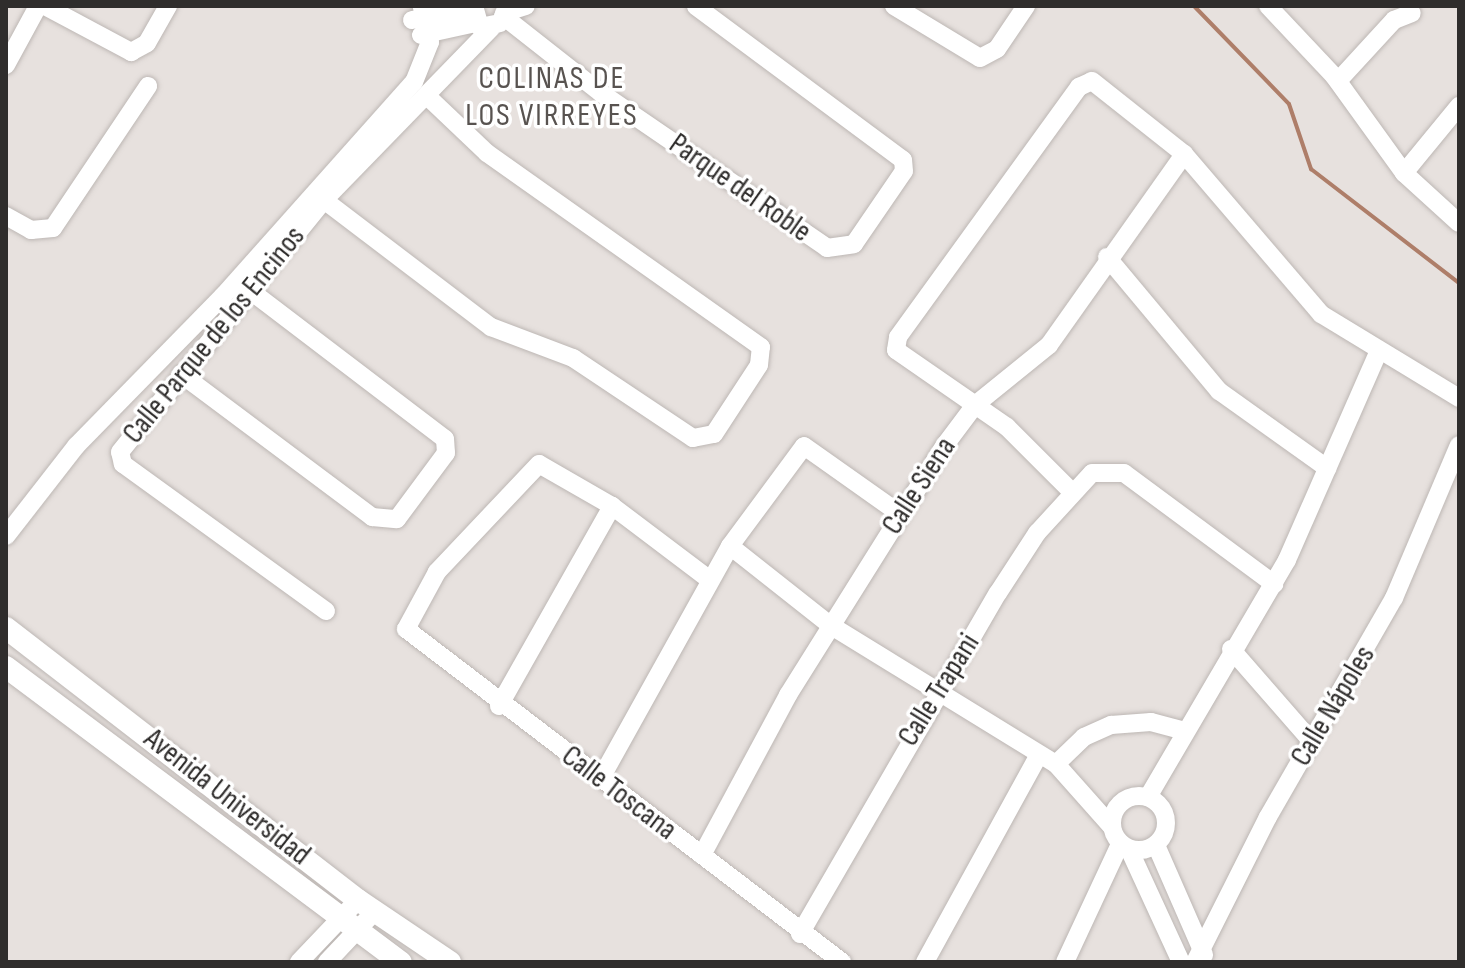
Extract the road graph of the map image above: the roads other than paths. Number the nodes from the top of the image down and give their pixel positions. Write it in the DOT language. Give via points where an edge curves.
graph roads {
  1 [pos="38,6"];
  2 [pos="45,6"];
  3 [pos="526,6"];
  4 [pos="696,6"];
  5 [pos="894,6"];
  6 [pos="1026,6"];
  7 [pos="1268,6"];
  8 [pos="168,8"];
  9 [pos="1412,13"];
  10 [pos="489,14"];
  11 [pos="420,24"];
  12 [pos="6,65"];
  13 [pos="1338,81"];
  14 [pos="148,86"];
  15 [pos="428,97"];
  16 [pos="1459,106"];
  17 [pos="1184,154"];
  18 [pos="1404,173"];
  19 [pos="324,200"];
  20 [pos="6,216"];
  21 [pos="1459,223"];
  22 [pos="1107,257"];
  23 [pos="251,291"];
  24 [pos="1378,353"];
  25 [pos="181,374"];
  26 [pos="1459,398"];
  27 [pos="975,405"];
  28 [pos="1459,445"];
  29 [pos="1327,468"];
  30 [pos="1071,491"];
  31 [pos="612,506"];
  32 [pos="900,514"];
  33 [pos="6,536"];
  34 [pos="730,546"];
  35 [pos="710,580"];
  36 [pos="1274,584"];
  37 [pos="326,611"];
  38 [pos="830,625"];
  39 [pos="6,628"];
  40 [pos="1231,649"];
  41 [pos="6,667"];
  42 [pos="937,692"];
  43 [pos="499,706"];
  44 [pos="1185,731"];
  45 [pos="1312,742"];
  46 [pos="1048,759"];
  47 [pos="601,778"];
  48 [pos="1148,797"];
  49 [pos="1113,817"];
  50 [pos="1156,845"];
  51 [pos="1125,846"];
  52 [pos="702,855"];
  53 [pos="367,906"];
  54 [pos="347,927"];
  55 [pos="800,934"];
  56 [pos="1201,957"];
  57 [pos="299,962"];
  58 [pos="327,962"];
  59 [pos="401,962"];
  60 [pos="450,962"];
  61 [pos="842,962"];
  62 [pos="925,962"];
  63 [pos="1065,962"];
  64 [pos="1181,962"];
  1 -- 12 [label="street"];
  2 -- 8 [label="street" via="131,52 147,43"];
  3 -- 10 [label="street, Calle Parque de los Encinos"];
  4 -- 10 [label="street, Parque del Roble" via="898,151 904,171 854,244 827,248"];
  5 -- 6 [label="street" via="958,51 990,55"];
  7 -- 13 [label="street"];
  9 -- 13 [label="street" via="1394,20"];
  10 -- 11 [label="street, Calle Parque de los Encinos"];
  10 -- 15 [label="street, Calle Parque de los Encinos"];
  11 -- 33 [label="street" via="414,82 223,296 76,446"];
  13 -- 18 [label="street"];
  14 -- 20 [label="street" via="53,228 31,230"];
  15 -- 19 [label="street, Calle Parque de los Encinos"];
  15 -- 19 [label="street" via="487,153 754,339 759,365 714,434 693,438 573,358 491,327"];
  16 -- 18 [label="street"];
  17 -- 22 [label="street, Calle Siena"];
  17 -- 24 [label="street" via="1321,314"];
  17 -- 27 [label="street" via="1103,84 1079,87 898,337 896,350 905,361"];
  18 -- 21 [label="street"];
  19 -- 23 [label="street, Calle Parque de los Encinos"];
  22 -- 27 [label="street, Calle Siena" via="1034,363"];
  22 -- 29 [label="street" via="1219,391"];
  23 -- 25 [label="street, Calle Parque de los Encinos"];
  23 -- 25 [label="street" via="445,439 446,453 397,519 372,517"];
  24 -- 26 [label="street"];
  24 -- 29 [label="street"];
  25 -- 37 [label="street, Calle Parque de los Encinos" via="123,444 123,464"];
  27 -- 30 [label="street"];
  27 -- 32 [label="street, Calle Siena"];
  28 -- 45 [label="street, Calle Nápoles" via="1394,598"];
  29 -- 36 [label="street"];
  30 -- 36 [label="street, Calle Trapani" via="1105,468 1124,473"];
  30 -- 42 [label="street, Calle Trapani"];
  31 -- 35 [label="street"];
  31 -- 43 [label="street"];
  31 -- 43 [label="street, Calle Toscana" via="552,465 525,471 493,505 408,619 410,634"];
  32 -- 34 [label="street" via="804,446"];
  32 -- 38 [label="street, Calle Siena"];
  34 -- 35 [label="street"];
  34 -- 38 [label="street"];
  35 -- 47 [label="street"];
  36 -- 40 [label="street"];
  38 -- 42 [label="street"];
  38 -- 52 [label="street, Calle Siena"];
  39 -- 53 [label="main road, Avenida Universidad"];
  40 -- 44 [label="street"];
  40 -- 45 [label="street"];
  41 -- 54 [label="main road, Avenida Universidad"];
  42 -- 46 [label="street"];
  42 -- 55 [label="street, Calle Trapani"];
  43 -- 47 [label="street, Calle Toscana"];
  44 -- 46 [label="street" via="1151,722 1111,725"];
  44 -- 48 [label="street"];
  45 -- 56 [label="street, Calle Nápoles"];
  46 -- 49 [label="street"];
  46 -- 62 [label="street"];
  47 -- 52 [label="street, Calle Toscana"];
  48 -- 49 [label="street" via="1130,797"];
  48 -- 50 [label="street" via="1166,823"];
  49 -- 51 [label="street"];
  50 -- 51 [label="street"];
  50 -- 56 [label="street"];
  51 -- 63 [label="street"];
  51 -- 64 [label="street"];
  52 -- 55 [label="street, Calle Toscana"];
  53 -- 54 [label="street"];
  53 -- 60 [label="main road, Avenida Universidad"];
  54 -- 57 [label="street"];
  54 -- 58 [label="street"];
  54 -- 59 [label="main road, Avenida Universidad"];
  55 -- 61 [label="street, Calle Toscana"];
}
